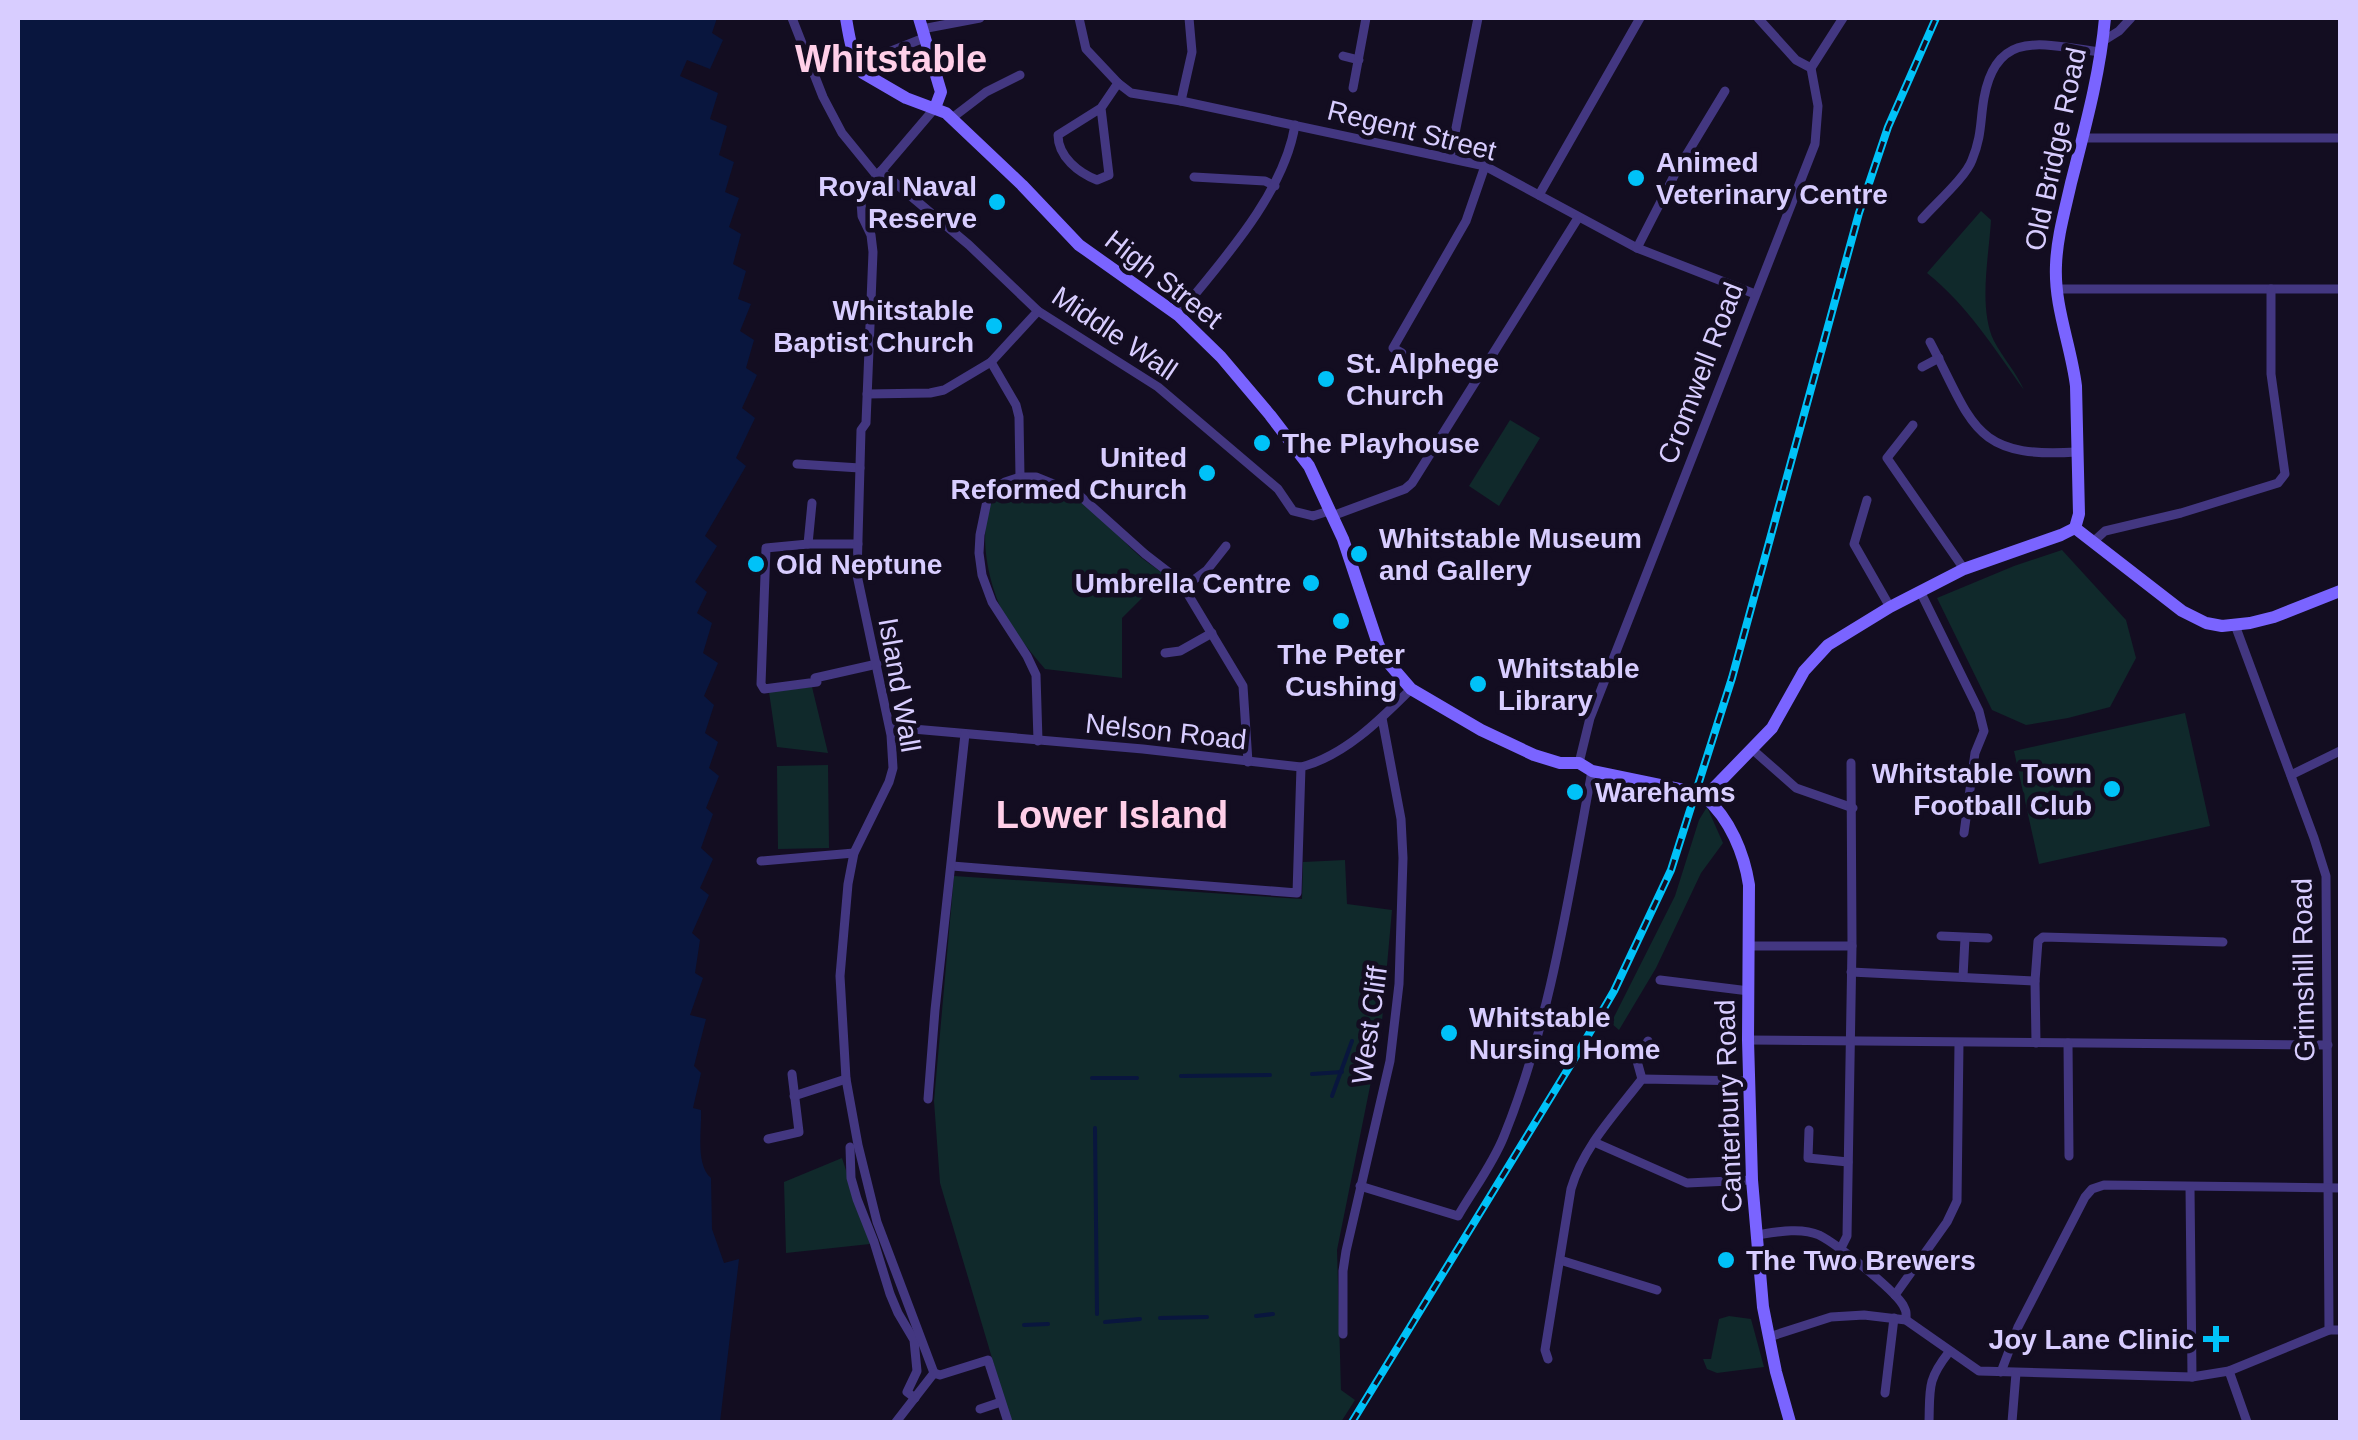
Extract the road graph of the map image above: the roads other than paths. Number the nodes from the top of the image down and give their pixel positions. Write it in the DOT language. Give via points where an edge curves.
graph roads {
  1 [pos="792,18"];
  2 [pos="846,18"];
  3 [pos="980,18"];
  4 [pos="1079,18"];
  5 [pos="1188,18"];
  6 [pos="1366,18"];
  7 [pos="1478,18"];
  8 [pos="1640,18"];
  9 [pos="1758,18"];
  10 [pos="1843,18"];
  11 [pos="2105,18"];
  12 [pos="2131,18"];
  13 [pos="922,28"];
  14 [pos="2102,46"];
  15 [pos="1343,56"];
  16 [pos="1359,60"];
  17 [pos="858,66"];
  18 [pos="1812,68"];
  19 [pos="1020,75"];
  20 [pos="1118,84"];
  21 [pos="1353,88"];
  22 [pos="1724,91"];
  23 [pos="1181,101"];
  24 [pos="935,108"];
  25 [pos="1101,108"];
  26 [pos="952,118"];
  27 [pos="1295,125"];
  28 [pos="2082,138"];
  29 [pos="2340,138"];
  30 [pos="1450,158"];
  31 [pos="1485,166"];
  32 [pos="879,173"];
  33 [pos="1194,177"];
  34 [pos="1275,186"];
  35 [pos="1539,195"];
  36 [pos="1924,195"];
  37 [pos="1934,206"];
  38 [pos="1578,218"];
  39 [pos="1922,220"];
  40 [pos="1636,248"];
  41 [pos="2271,288"];
  42 [pos="2340,288"];
  43 [pos="2056,289"];
  44 [pos="1755,294"];
  45 [pos="1038,311"];
  46 [pos="1178,315"];
  47 [pos="1930,342"];
  48 [pos="1402,354"];
  49 [pos="1939,358"];
  50 [pos="991,362"];
  51 [pos="1922,367"];
  52 [pos="868,394"];
  53 [pos="1913,425"];
  54 [pos="2076,452"];
  55 [pos="797,464"];
  56 [pos="860,468"];
  57 [pos="1020,477"];
  58 [pos="1867,500"];
  59 [pos="812,503"];
  60 [pos="1331,513"];
  61 [pos="2075,528"];
  62 [pos="2094,541"];
  63 [pos="808,544"];
  64 [pos="858,544"];
  65 [pos="1226,546"];
  66 [pos="1964,568"];
  67 [pos="1184,586"];
  68 [pos="1920,591"];
  69 [pos="2340,591"];
  70 [pos="1890,608"];
  71 [pos="2235,625"];
  72 [pos="1212,633"];
  73 [pos="1165,654"];
  74 [pos="876,664"];
  75 [pos="1411,689"];
  76 [pos="1382,718"];
  77 [pos="890,727"];
  78 [pos="965,734"];
  79 [pos="1038,741"];
  80 [pos="1753,750"];
  81 [pos="2340,751"];
  82 [pos="1248,762"];
  83 [pos="1579,763"];
  84 [pos="1851,763"];
  85 [pos="1301,768"];
  86 [pos="1592,771"];
  87 [pos="2291,775"];
  88 [pos="1705,797"];
  89 [pos="1852,808"];
  90 [pos="1964,833"];
  91 [pos="854,853"];
  92 [pos="761,861"];
  93 [pos="952,866"];
  94 [pos="2340,890"];
  95 [pos="2326,891"];
  96 [pos="1941,936"];
  97 [pos="1965,938"];
  98 [pos="1988,938"];
  99 [pos="2223,942"];
  100 [pos="1750,946"];
  101 [pos="1852,946"];
  102 [pos="1851,972"];
  103 [pos="1963,977"];
  104 [pos="1660,980"];
  105 [pos="2035,980"];
  106 [pos="1749,991"];
  107 [pos="1748,1040"];
  108 [pos="1648,1041"];
  109 [pos="1850,1042"];
  110 [pos="1959,1043"];
  111 [pos="2036,1043"];
  112 [pos="2068,1043"];
  113 [pos="2328,1045"];
  114 [pos="792,1074"];
  115 [pos="1642,1079"];
  116 [pos="846,1080"];
  117 [pos="1748,1081"];
  118 [pos="794,1096"];
  119 [pos="928,1099"];
  120 [pos="1810,1130"];
  121 [pos="768,1139"];
  122 [pos="1594,1142"];
  123 [pos="850,1147"];
  124 [pos="2069,1156"];
  125 [pos="1848,1162"];
  126 [pos="1752,1180"];
  127 [pos="1360,1186"];
  128 [pos="2190,1187"];
  129 [pos="2329,1188"];
  130 [pos="2340,1188"];
  131 [pos="1757,1235"];
  132 [pos="1840,1250"];
  133 [pos="1560,1260"];
  134 [pos="1657,1290"];
  135 [pos="1895,1295"];
  136 [pos="1894,1318"];
  137 [pos="1906,1320"];
  138 [pos="2335,1330"];
  139 [pos="1343,1334"];
  140 [pos="1769,1336"];
  141 [pos="1949,1352"];
  142 [pos="1548,1358"];
  143 [pos="2228,1371"];
  144 [pos="2001,1372"];
  145 [pos="934,1373"];
  146 [pos="2016,1373"];
  147 [pos="2192,1376"];
  148 [pos="1885,1393"];
  149 [pos="914,1398"];
  150 [pos="1001,1402"];
  151 [pos="980,1409"];
  152 [pos="896,1422"];
  153 [pos="1008,1422"];
  154 [pos="1790,1422"];
  155 [pos="1929,1422"];
  156 [pos="2012,1422"];
  157 [pos="2246,1422"];
  1 -- 32 [label="street, Middle Wall" via="846,142"];
  2 -- 17 [label="main road"];
  3 -- 13 [label="street"];
  4 -- 20 [label="street" via="1086,49"];
  5 -- 23 [label="street" via="1192,52"];
  6 -- 16 [label="street"];
  7 -- 30 [label="street"];
  8 -- 35 [label="street"];
  9 -- 18 [label="street" via="1796,60"];
  10 -- 18 [label="street"];
  11 -- 14 [label="main road, Old Bridge Road"];
  12 -- 14 [label="street"];
  13 -- 17 [label="street"];
  13 -- 24 [label="main road" via="941,92"];
  14 -- 28 [label="main road, Old Bridge Road"];
  14 -- 37 [label="street" via="2026,43 2005,54 1990,72 1971,165"];
  15 -- 16 [label="street"];
  16 -- 21 [label="street"];
  17 -- 24 [label="main road, High Street" via="906,98"];
  18 -- 44 [label="street, Cromwell Road" via="1815,144"];
  19 -- 26 [label="street"];
  20 -- 23 [label="street, Regent Street"];
  20 -- 25 [label="street"];
  22 -- 40 [label="street"];
  23 -- 27 [label="street, Regent Street"];
  24 -- 26 [label="main road, High Street"];
  24 -- 32 [label="street"];
  25 -- 25 [label="street" via="1058,135 1067,159 1098,180 1108,175"];
  26 -- 46 [label="main road, High Street" via="1079,245"];
  27 -- 30 [label="street, Regent Street"];
  27 -- 34 [label="street"];
  28 -- 29 [label="street"];
  28 -- 43 [label="main road, Old Bridge Road" via="2061,224"];
  30 -- 31 [label="street, Regent Street"];
  31 -- 35 [label="street, Regent Street"];
  31 -- 48 [label="street" via="1466,221 1393,348"];
  32 -- 45 [label="street, Middle Wall"];
  32 -- 52 [label="street, Island Wall" via="861,210 873,252"];
  33 -- 34 [label="street"];
  34 -- 46 [label="street"];
  35 -- 38 [label="street, Regent Street"];
  36 -- 37 [label="street"];
  37 -- 39 [label="street"];
  38 -- 40 [label="street, Regent Street"];
  38 -- 60 [label="street" via="1412,483"];
  40 -- 44 [label="street, Regent Street"];
  41 -- 42 [label="street"];
  41 -- 43 [label="street"];
  41 -- 62 [label="street" via="2271,374 2283,479 2105,531"];
  43 -- 54 [label="main road, Old Bridge Road" via="2076,386"];
  44 -- 83 [label="street, Cromwell Road" via="1590,718"];
  45 -- 50 [label="street"];
  45 -- 60 [label="street, Middle Wall" via="1158,387 1278,489 1293,511"];
  46 -- 60 [label="main road, High Street" via="1297,449"];
  47 -- 49 [label="street"];
  49 -- 51 [label="street"];
  49 -- 54 [label="street" via="1971,420 1989,439 2030,453"];
  50 -- 52 [label="street" via="944,390"];
  50 -- 57 [label="street" via="1019,416"];
  52 -- 56 [label="street, Island Wall"];
  53 -- 66 [label="street" via="1887,458"];
  54 -- 61 [label="main road, Old Bridge Road"];
  55 -- 56 [label="street"];
  56 -- 64 [label="street, Island Wall"];
  57 -- 67 [label="street" via="1078,494"];
  57 -- 79 [label="street" via="996,488 987,501 979,553 992,602 1036,675"];
  58 -- 70 [label="street" via="1854,544"];
  59 -- 63 [label="street"];
  60 -- 75 [label="main road, High Street" via="1378,644"];
  61 -- 62 [label="main road"];
  61 -- 66 [label="main road"];
  62 -- 71 [label="main road" via="2182,611 2206,623"];
  63 -- 64 [label="street"];
  63 -- 74 [label="street" via="766,548 761,684 764,689 816,682"];
  64 -- 74 [label="street, Island Wall" via="857,574"];
  65 -- 67 [label="street"];
  66 -- 68 [label="main road"];
  67 -- 72 [label="street"];
  68 -- 70 [label="main road"];
  68 -- 90 [label="street" via="1984,726"];
  69 -- 71 [label="main road"];
  70 -- 80 [label="main road" via="1814,658"];
  71 -- 87 [label="street, Grimshill Road"];
  72 -- 73 [label="street"];
  72 -- 82 [label="street" via="1243,686"];
  74 -- 77 [label="street, Island Wall"];
  75 -- 76 [label="street"];
  75 -- 83 [label="main road" via="1511,746"];
  76 -- 85 [label="street" via="1334,754"];
  76 -- 127 [label="street, West Cliff" via="1401,819 1401,951 1390,1061"];
  77 -- 78 [label="street, Nelson Road"];
  77 -- 91 [label="street, Island Wall" via="889,782"];
  78 -- 79 [label="street, Nelson Road"];
  78 -- 93 [label="street"];
  79 -- 82 [label="street, Nelson Road"];
  80 -- 88 [label="main road"];
  80 -- 89 [label="street" via="1796,788"];
  81 -- 87 [label="street"];
  82 -- 85 [label="street, Nelson Road"];
  83 -- 86 [label="main road"];
  84 -- 89 [label="street"];
  85 -- 93 [label="street" via="1297,893"];
  86 -- 88 [label="main road"];
  86 -- 127 [label="street" via="1548,992 1503,1140 1458,1216"];
  87 -- 95 [label="street, Grimshill Road" via="2322,859"];
  88 -- 100 [label="main road, Canterbury Road" via="1745,860"];
  89 -- 101 [label="street"];
  91 -- 92 [label="street"];
  91 -- 116 [label="street, Island Wall" via="840,976"];
  93 -- 119 [label="street"];
  94 -- 95 [label="street"];
  95 -- 113 [label="street, Grimshill Road"];
  96 -- 97 [label="street"];
  97 -- 98 [label="street"];
  97 -- 103 [label="street"];
  99 -- 105 [label="street" via="2043,937"];
  100 -- 101 [label="street"];
  100 -- 106 [label="main road, Canterbury Road"];
  101 -- 102 [label="street"];
  102 -- 103 [label="street"];
  102 -- 109 [label="street"];
  103 -- 105 [label="street"];
  104 -- 106 [label="street"];
  105 -- 111 [label="street"];
  106 -- 107 [label="main road, Canterbury Road"];
  107 -- 109 [label="street"];
  107 -- 117 [label="main road, Canterbury Road"];
  108 -- 115 [label="street" via="1638,1061"];
  109 -- 110 [label="street"];
  109 -- 125 [label="street"];
  110 -- 111 [label="street"];
  110 -- 135 [label="street" via="1956,1200"];
  111 -- 112 [label="street"];
  112 -- 113 [label="street"];
  112 -- 124 [label="street"];
  113 -- 129 [label="street, Grimshill Road"];
  114 -- 118 [label="street"];
  115 -- 117 [label="street"];
  115 -- 122 [label="street"];
  116 -- 118 [label="street"];
  116 -- 145 [label="street, Island Wall" via="877,1222"];
  117 -- 126 [label="main road, Canterbury Road"];
  118 -- 121 [label="street" via="799,1132"];
  120 -- 125 [label="street" via="1808,1158"];
  122 -- 126 [label="street" via="1687,1182"];
  122 -- 133 [label="street" via="1575,1173"];
  123 -- 149 [label="street" via="857,1200 898,1314 914,1340 917,1371 907,1392"];
  125 -- 132 [label="street" via="1847,1236"];
  126 -- 131 [label="main road, Canterbury Road"];
  127 -- 139 [label="street, West Cliff" via="1343,1271"];
  128 -- 129 [label="street"];
  128 -- 144 [label="street" via="2092,1189"];
  128 -- 147 [label="street"];
  129 -- 130 [label="street"];
  129 -- 138 [label="street, Grimshill Road"];
  131 -- 132 [label="street" via="1804,1231"];
  131 -- 140 [label="main road, Canterbury Road"];
  132 -- 135 [label="street"];
  133 -- 134 [label="street"];
  133 -- 142 [label="street"];
  135 -- 137 [label="street"];
  136 -- 137 [label="street"];
  136 -- 140 [label="street" via="1831,1316"];
  136 -- 148 [label="street"];
  137 -- 141 [label="street"];
  138 -- 143 [label="street"];
  140 -- 154 [label="main road, Canterbury Road"];
  141 -- 144 [label="street" via="1978,1372"];
  141 -- 155 [label="street" via="1930,1384"];
  143 -- 147 [label="street"];
  143 -- 157 [label="street"];
  144 -- 146 [label="street"];
  145 -- 149 [label="street"];
  145 -- 150 [label="street" via="988,1360"];
  146 -- 147 [label="street"];
  146 -- 156 [label="street"];
  149 -- 152 [label="street"];
  150 -- 151 [label="street"];
  150 -- 153 [label="street"];
}
